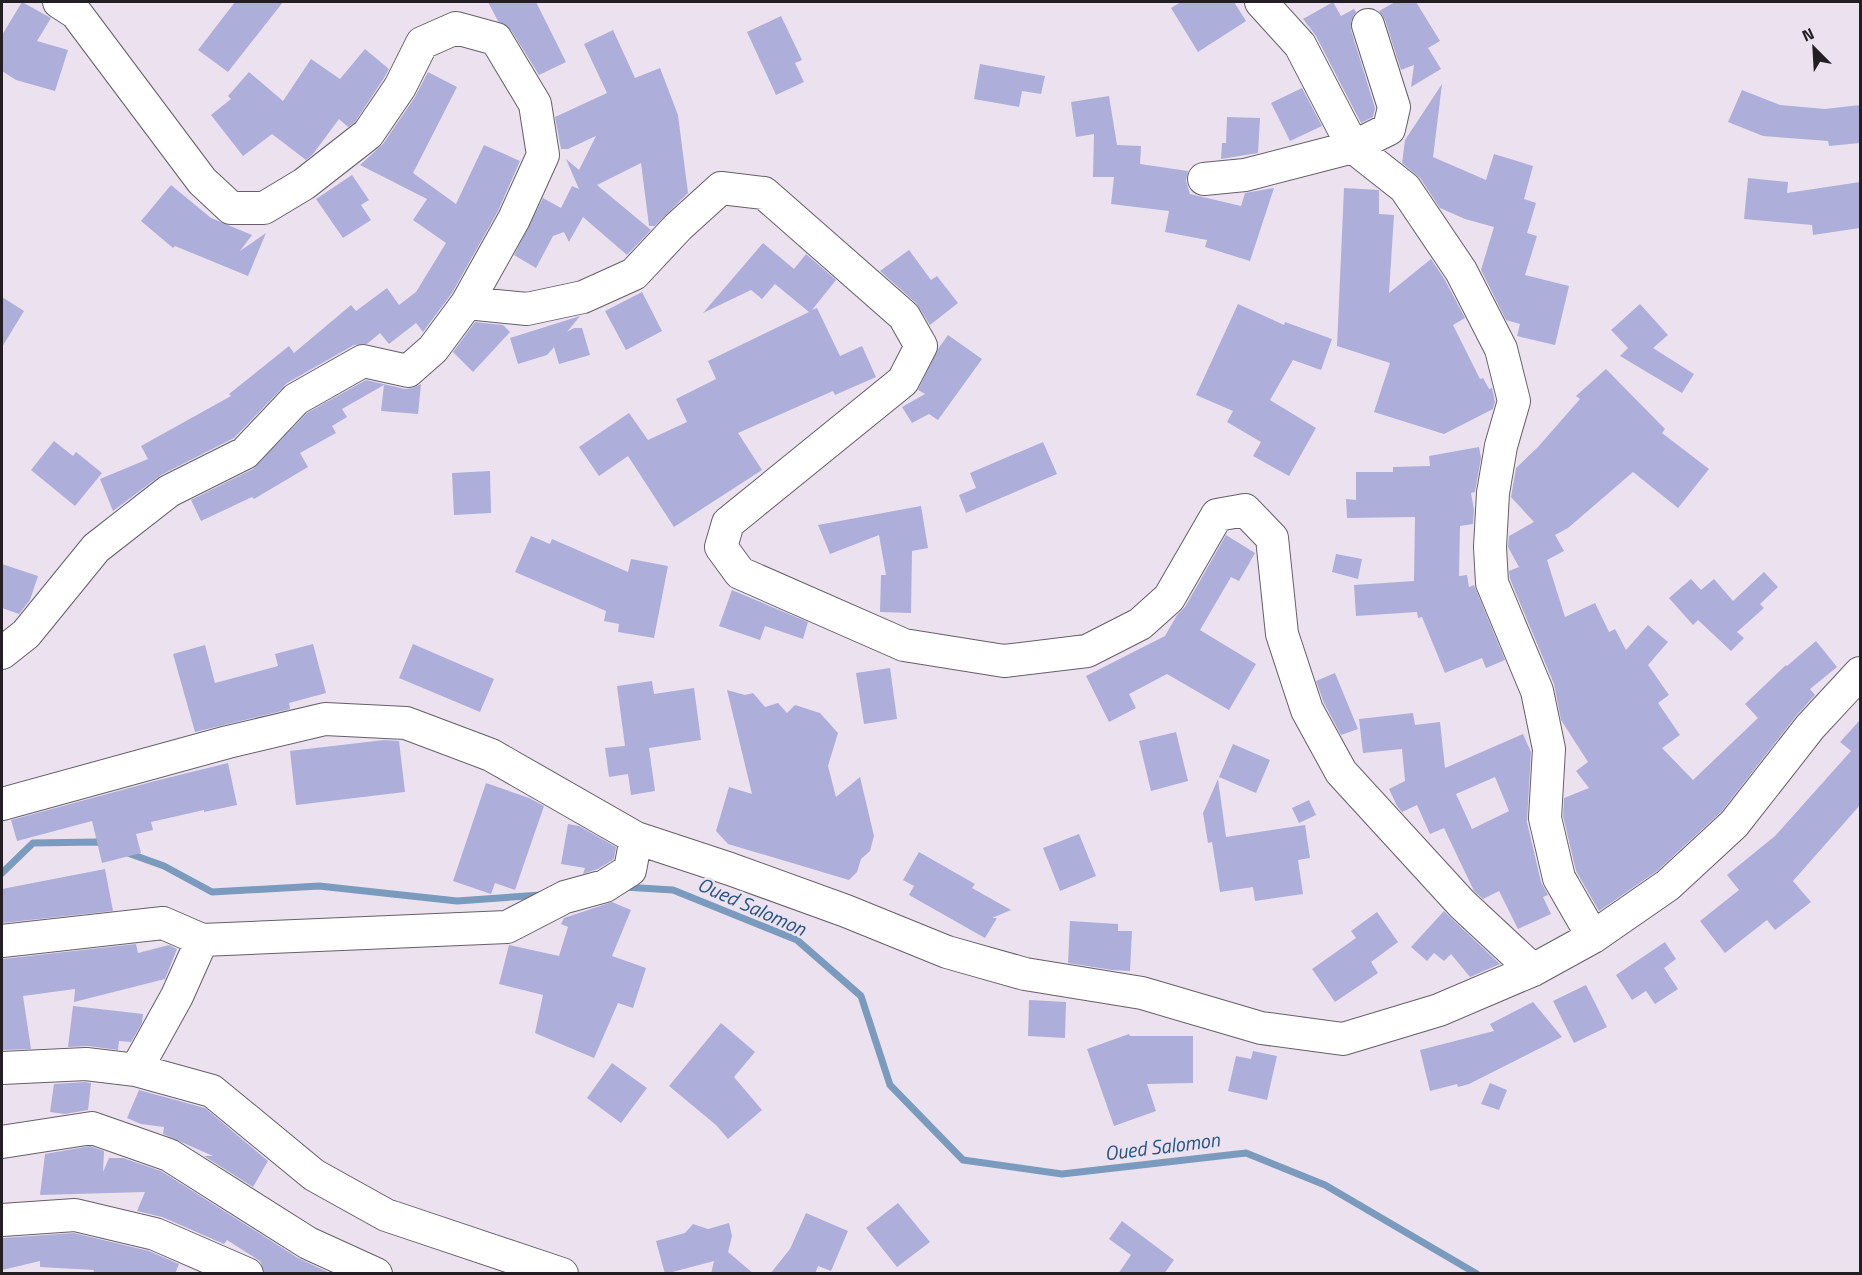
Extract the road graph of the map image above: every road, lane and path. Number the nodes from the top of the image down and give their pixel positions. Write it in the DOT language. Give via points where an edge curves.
graph roads {
  1 [pos="59,2"];
  2 [pos="1261,2"];
  3 [pos="453,15"];
  4 [pos="1368,25"];
  5 [pos="1353,147"];
  6 [pos="1203,179"];
  7 [pos="467,303"];
  8 [pos="2,654"];
  9 [pos="1860,673"];
  10 [pos="2,804"];
  11 [pos="636,838"];
  12 [pos="1593,937"];
  13 [pos="202,939"];
  14 [pos="2,941"];
  15 [pos="1533,970"];
  16 [pos="2,1068"];
  17 [pos="136,1070"];
  18 [pos="2,1142"];
  19 [pos="2,1220"];
  20 [pos="247,1274"];
  21 [pos="376,1274"];
  22 [pos="562,1274"];
  1 -- 3 [label="street" via="76,13 202,180 231,208 264,208 304,184 368,134 400,87 422,43"];
  2 -- 5 [label="street" via="1300,45"];
  3 -- 7 [label="street" via="496,39 535,104 543,155 514,219"];
  4 -- 5 [label="street" via="1394,107 1389,129"];
  5 -- 6 [label="street" via="1245,175"];
  5 -- 12 [label="street" via="1405,188 1461,271 1501,350 1514,401 1493,493 1492,583 1537,691 1549,749 1545,818 1559,878"];
  7 -- 8 [label="street" via="433,349 408,371 363,361 296,399 245,453 169,491 96,548 26,634"];
  7 -- 15 [label="street" via="526,309 583,297 634,274 721,188 764,193 904,316 921,346 903,381 728,523 721,547 740,573 904,645 1004,662 1088,651 1140,624 1169,598 1217,516 1245,510 1272,538 1282,634 1307,710 1341,772 1462,904"];
  9 -- 12 [label="street" via="1810,727 1734,824 1668,885"];
  10 -- 11 [label="street" via="325,719 406,723 490,755"];
  11 -- 13 [label="street" via="630,870 605,886 565,897 507,927"];
  11 -- 15 [label="street" via="835,907 946,952 1025,974 1142,993 1261,1028 1343,1039 1439,1010"];
  12 -- 15 [label="street"];
  13 -- 14 [label="street" via="163,923"];
  13 -- 17 [label="street" via="177,996"];
  16 -- 17 [label="street" via="86,1064"];
  17 -- 22 [label="street" via="212,1091 314,1175 386,1215"];
  18 -- 21 [label="street" via="92,1128 169,1155 308,1243"];
  19 -- 20 [label="street" via="75,1215 155,1234"];
}
